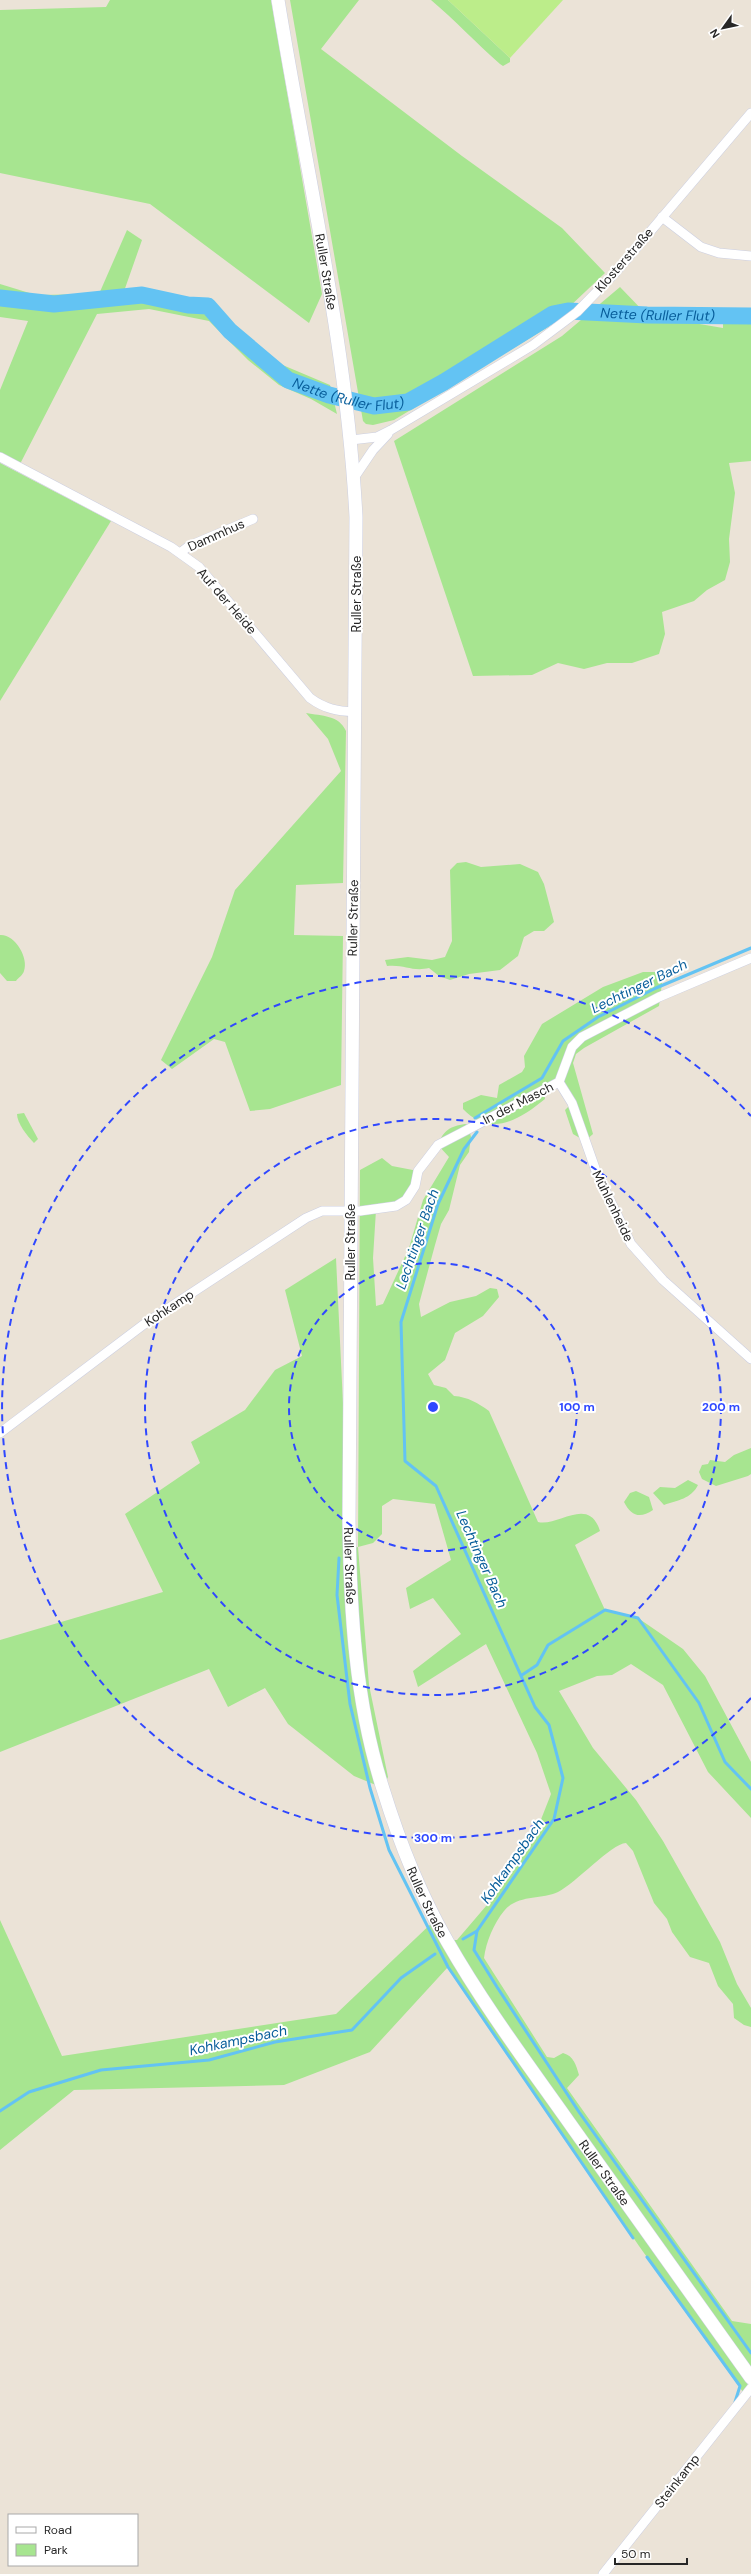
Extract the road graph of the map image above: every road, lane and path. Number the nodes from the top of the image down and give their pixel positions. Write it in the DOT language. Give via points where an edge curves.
graph roads {
  1 [pos="278,0"];
  2 [pos="751,113"];
  3 [pos="662,217"];
  4 [pos="751,256"];
  5 [pos="391,430"];
  6 [pos="351,440"];
  7 [pos="0,457"];
  8 [pos="354,478"];
  9 [pos="253,519"];
  10 [pos="180,553"];
  11 [pos="355,712"];
  12 [pos="751,958"];
  13 [pos="558,1082"];
  14 [pos="350,1210"];
  15 [pos="751,1359"];
  16 [pos="0,1433"];
  17 [pos="751,2378"];
  18 [pos="751,2388"];
  19 [pos="603,2574"];
  1 -- 6 [label="main road, Ruller Straße" via="348,408"];
  2 -- 3 [label="street, Klosterstraße"];
  3 -- 4 [label="street" via="701,247 719,253"];
  3 -- 5 [label="street, Klosterstraße" via="589,300 564,323 533,345"];
  5 -- 6 [label="street, Klosterstraße" via="377,436"];
  5 -- 8 [label="street, Klosterstraße" via="373,450"];
  6 -- 8 [label="main road, Ruller Straße"];
  7 -- 10 [label="street, Auf der Heide"];
  8 -- 11 [label="main road, Ruller Straße"];
  9 -- 10 [label="street, Dammhus" via="189,546"];
  10 -- 11 [label="street, Auf der Heide" via="214,582 310,698 322,707"];
  11 -- 14 [label="main road, Ruller Straße"];
  12 -- 13 [label="street, In der Masch" via="660,998 582,1037 572,1047"];
  13 -- 14 [label="street, In der Masch" via="438,1145 418,1171 415,1186 406,1200 396,1206 376,1210"];
  13 -- 15 [label="street, Mühlenheide" via="572,1103 596,1171 631,1244 663,1280"];
  14 -- 16 [label="street, Kohkamp" via="322,1211 282,1233 143,1324"];
  14 -- 17 [label="main road, Ruller Straße" via="351,1596 358,1678 382,1788 399,1835 436,1919 469,1976 563,2114"];
  18 -- 19 [label="street, Steinkamp"];
}
